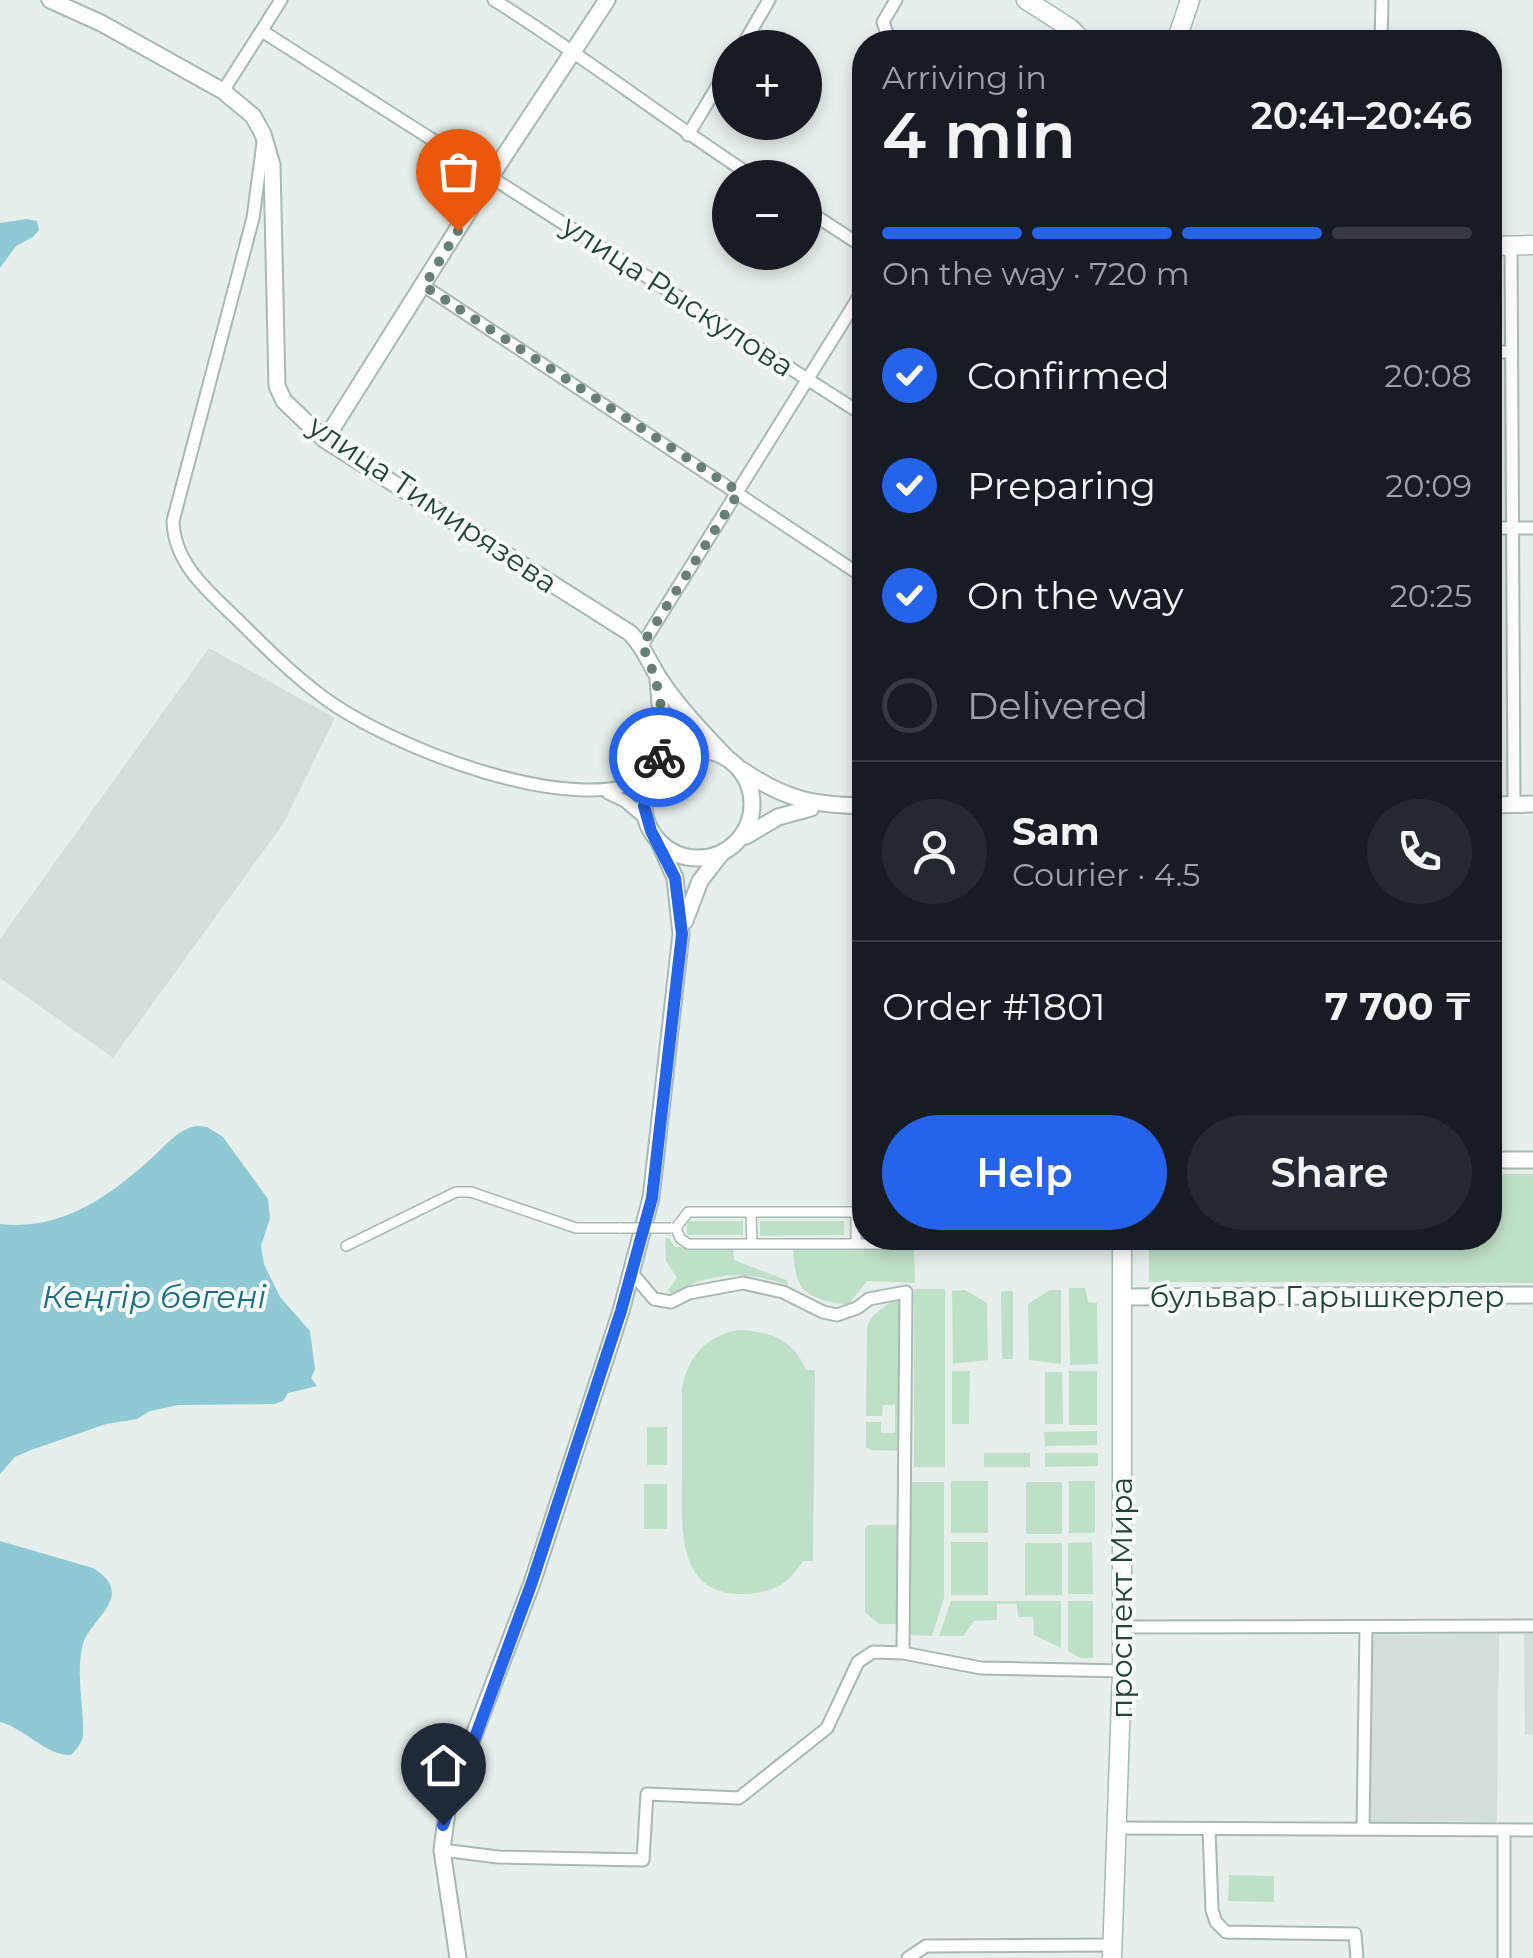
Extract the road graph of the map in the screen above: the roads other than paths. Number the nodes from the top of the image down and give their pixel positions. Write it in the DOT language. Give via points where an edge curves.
graph roads {
  1 [pos="50,0"];
  2 [pos="281,0"];
  3 [pos="494,0"];
  4 [pos="607,0"];
  5 [pos="769,0"];
  6 [pos="896,0"];
  7 [pos="1026,0"];
  8 [pos="1060,0"];
  9 [pos="1190,0"];
  10 [pos="1382,0"];
  11 [pos="1070,28"];
  12 [pos="752,30"];
  13 [pos="886,30"];
  14 [pos="1180,30"];
  15 [pos="1381,30"];
  16 [pos="262,31"];
  17 [pos="575,50"];
  18 [pos="223,91"];
  19 [pos="712,96"];
  20 [pos="263,134"];
  21 [pos="688,135"];
  22 [pos="728,160"];
  23 [pos="491,176"];
  24 [pos="822,220"];
  25 [pos="852,240"];
  26 [pos="1533,245"];
  27 [pos="1502,246"];
  28 [pos="1511,246"];
  29 [pos="424,286"];
  30 [pos="852,309"];
  31 [pos="1502,352"];
  32 [pos="1510,352"];
  33 [pos="809,380"];
  34 [pos="852,408"];
  35 [pos="326,440"];
  36 [pos="739,492"];
  37 [pos="1502,528"];
  38 [pos="1512,528"];
  39 [pos="1533,528"];
  40 [pos="852,569"];
  41 [pos="642,645"];
  42 [pos="657,676"];
  43 [pos="726,757"];
  44 [pos="739,768"];
  45 [pos="654,772"];
  46 [pos="604,792"];
  47 [pos="1502,804"];
  48 [pos="1514,804"];
  49 [pos="1533,804"];
  50 [pos="825,806"];
  51 [pos="852,806"];
  52 [pos="646,819"];
  53 [pos="658,840"];
  54 [pos="739,840"];
  55 [pos="722,853"];
  56 [pos="682,934"];
  57 [pos="1502,1160"];
  58 [pos="1533,1160"];
  59 [pos="751,1212"];
  60 [pos="852,1212"];
  61 [pos="673,1228"];
  62 [pos="752,1244"];
  63 [pos="852,1244"];
  64 [pos="346,1246"];
  65 [pos="1122,1250"];
  66 [pos="632,1273"];
  67 [pos="1533,1295"];
  68 [pos="1122,1297"];
  69 [pos="1533,1626"];
  70 [pos="1122,1627"];
  71 [pos="1366,1628"];
  72 [pos="903,1653"];
  73 [pos="1122,1671"];
  74 [pos="1119,1828"];
  75 [pos="1209,1828"];
  76 [pos="1364,1829"];
  77 [pos="1504,1830"];
  78 [pos="1533,1830"];
  79 [pos="442,1850"];
  80 [pos="1113,1952"];
  81 [pos="458,1958"];
  82 [pos="908,1958"];
  83 [pos="1356,1958"];
  84 [pos="1504,1958"];
  1 -- 18 [label="street, улица Тимирязева"];
  2 -- 16 [label="street"];
  3 -- 17 [label="street"];
  4 -- 17 [label="street"];
  5 -- 12 [label="street"];
  6 -- 13 [label="street" via="883,22"];
  7 -- 11 [label="main road"];
  8 -- 11 [label="main road"];
  9 -- 14 [label="main road"];
  10 -- 15 [label="street"];
  16 -- 18 [label="street"];
  16 -- 23 [label="street, улица Рыскулова"];
  17 -- 21 [label="street"];
  17 -- 23 [label="street"];
  18 -- 20 [label="street, улица Тимирязева"];
  19 -- 21 [label="street"];
  20 -- 35 [label="street, улица Тимирязева" via="275,200 277,386"];
  20 -- 46 [label="street" via="254,218 173,522 177,551 282,662 358,719 398,741 490,773"];
  21 -- 22 [label="street"];
  23 -- 29 [label="street"];
  23 -- 33 [label="street, улица Рыскулова"];
  24 -- 25 [label="street"];
  26 -- 28 [label="main road"];
  27 -- 28 [label="main road"];
  28 -- 32 [label="street"];
  29 -- 35 [label="street"];
  29 -- 36 [label="street"];
  30 -- 33 [label="street"];
  31 -- 32 [label="street"];
  32 -- 38 [label="street"];
  33 -- 34 [label="street, улица Рыскулова"];
  33 -- 36 [label="street"];
  35 -- 41 [label="street, улица Тимирязева"];
  36 -- 40 [label="street"];
  36 -- 41 [label="street"];
  37 -- 38 [label="street"];
  38 -- 39 [label="street"];
  38 -- 48 [label="street"];
  41 -- 42 [label="street, улица Тимирязева"];
  42 -- 43 [label="street"];
  42 -- 45 [label="street" via="662,738"];
  43 -- 44 [label="street"];
  43 -- 45 [label="street" via="688,750"];
  44 -- 50 [label="street" via="798,801"];
  44 -- 54 [label="street" via="753,799"];
  45 -- 46 [label="street"];
  45 -- 52 [label="street" via="645,794"];
  46 -- 52 [label="street"];
  47 -- 48 [label="street"];
  48 -- 49 [label="street"];
  50 -- 51 [label="street"];
  50 -- 54 [label="street" via="778,817"];
  52 -- 53 [label="street"];
  53 -- 55 [label="street" via="688,857"];
  53 -- 56 [label="street" via="675,878"];
  54 -- 55 [label="street"];
  55 -- 56 [label="street" via="700,880"];
  56 -- 66 [label="street" via="658,1157"];
  57 -- 58 [label="street"];
  59 -- 60 [label="street"];
  59 -- 61 [label="street" via="688,1212"];
  59 -- 62 [label="street"];
  61 -- 62 [label="street" via="688,1244"];
  61 -- 64 [label="street, bridge" via="576,1228 456,1192"];
  62 -- 63 [label="street"];
  65 -- 68 [label="main road, проспект Мира"];
  66 -- 72 [label="street" via="654,1299 671,1302 743,1282 837,1315 869,1299 906,1292"];
  66 -- 79 [label="street" via="532,1582 448,1803"];
  67 -- 68 [label="street, бульвар Гарышкерлер"];
  68 -- 70 [label="main road, проспект Мира"];
  69 -- 71 [label="street"];
  70 -- 71 [label="street"];
  70 -- 73 [label="main road, проспект Мира"];
  71 -- 76 [label="street"];
  72 -- 73 [label="street" via="981,1668"];
  72 -- 79 [label="street" via="863,1657 827,1728 739,1798 647,1794 643,1860"];
  73 -- 74 [label="main road, проспект Мира"];
  74 -- 75 [label="street"];
  74 -- 80 [label="main road, проспект Мира"];
  75 -- 76 [label="street"];
  75 -- 83 [label="street" via="1213,1917 1226,1932 1355,1934"];
  76 -- 77 [label="street"];
  77 -- 78 [label="street"];
  77 -- 84 [label="street"];
  79 -- 81 [label="street"];
  80 -- 82 [label="street" via="926,1946"];
}
